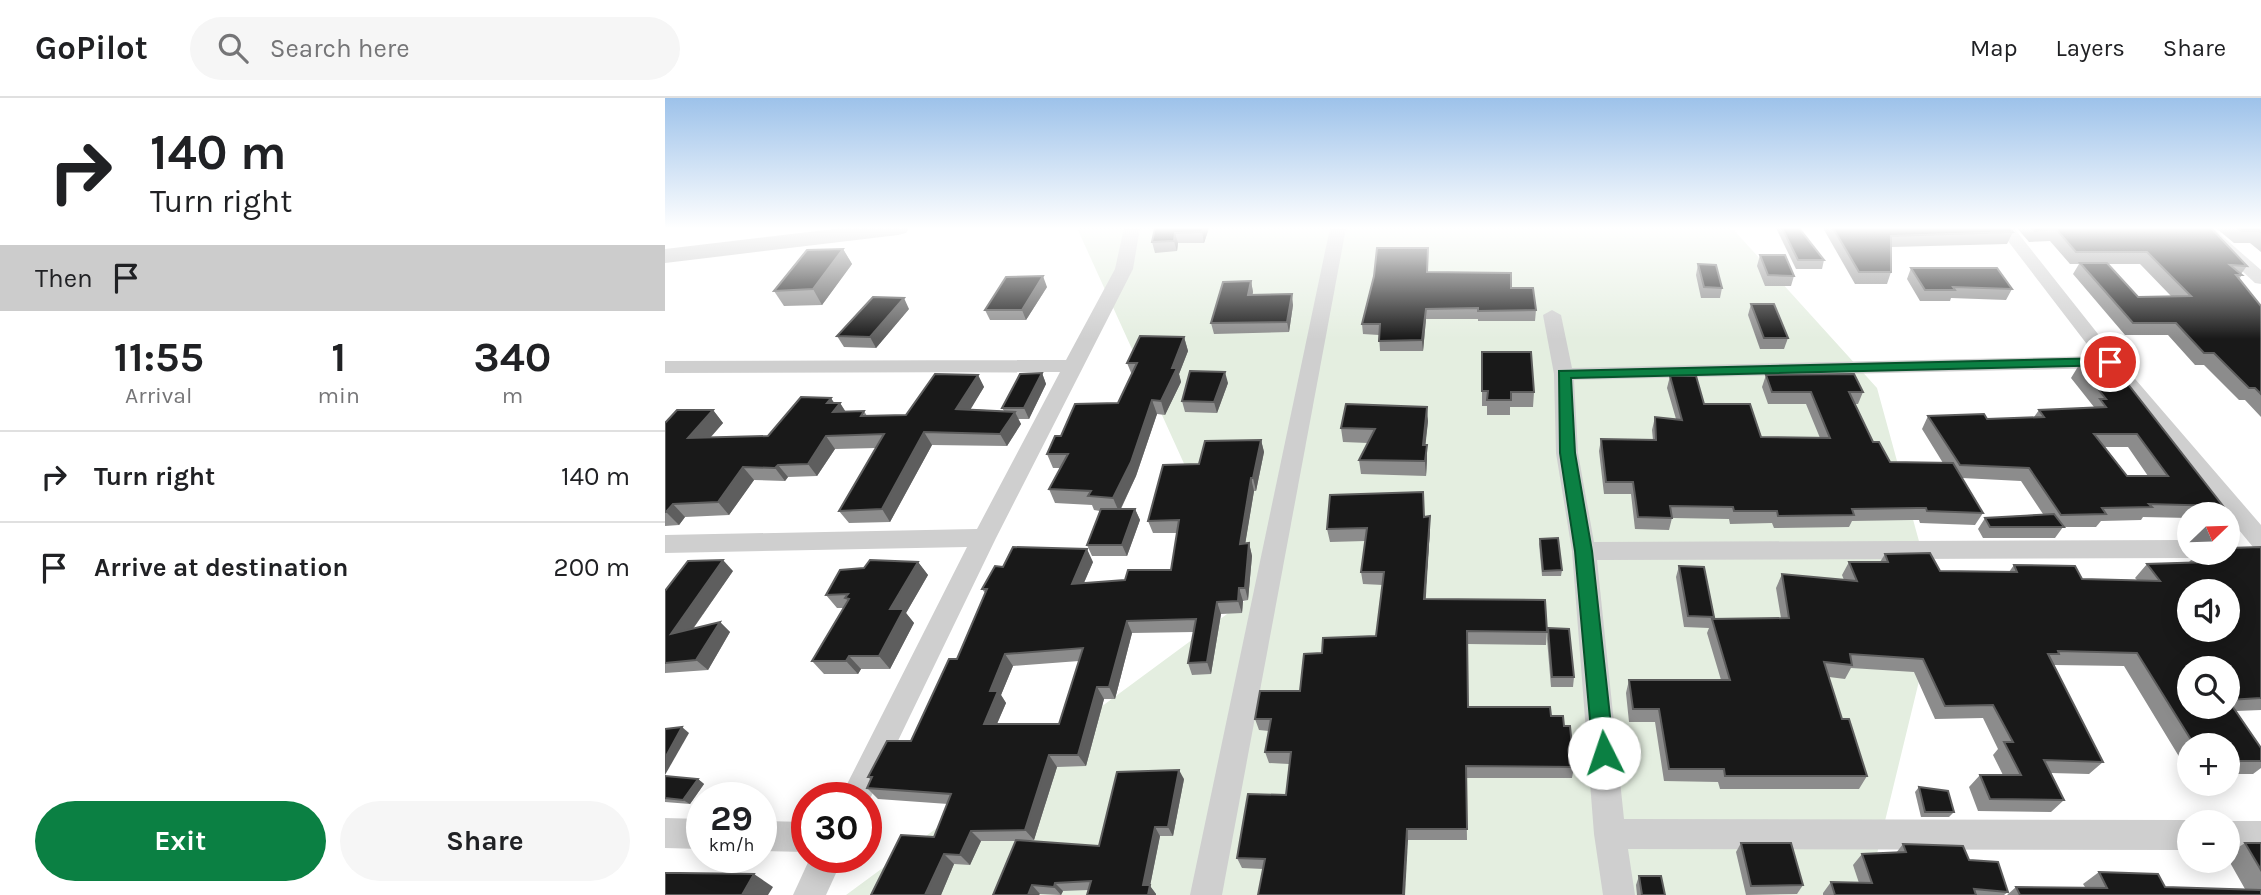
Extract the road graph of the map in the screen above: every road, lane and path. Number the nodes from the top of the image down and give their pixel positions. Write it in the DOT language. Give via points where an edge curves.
graph roads {
  1 [pos="1125,265"];
  2 [pos="1331,265"];
  3 [pos="2034,265"];
  4 [pos="2246,265"];
  5 [pos="2261,279"];
  6 [pos="1552,315"];
  7 [pos="2110,362"];
  8 [pos="1073,366"];
  9 [pos="665,367"];
  10 [pos="1564,374"];
  11 [pos="984,538"];
  12 [pos="665,544"];
  13 [pos="2254,546"];
  14 [pos="2177,549"];
  15 [pos="1584,551"];
  16 [pos="863,782"];
  17 [pos="665,832"];
  18 [pos="686,833"];
  19 [pos="1610,834"];
  20 [pos="2177,835"];
  21 [pos="2240,836"];
  22 [pos="2261,836"];
  23 [pos="820,873"];
  24 [pos="809,895"];
  25 [pos="1206,895"];
  26 [pos="1619,895"];
  1 -- 8 [label="street"];
  2 -- 25 [label="street"];
  3 -- 7 [label="street"];
  4 -- 5 [label="street"];
  6 -- 10 [label="street"];
  7 -- 10 [label="street"];
  7 -- 13 [label="street"];
  8 -- 9 [label="street"];
  8 -- 11 [label="street"];
  10 -- 15 [label="street" via="1567,453"];
  11 -- 12 [label="street"];
  11 -- 16 [label="street"];
  14 -- 15 [label="street"];
  15 -- 19 [label="street"];
  17 -- 18 [label="street"];
  19 -- 20 [label="street"];
  19 -- 26 [label="street"];
  21 -- 22 [label="street"];
  23 -- 24 [label="street"];
}
